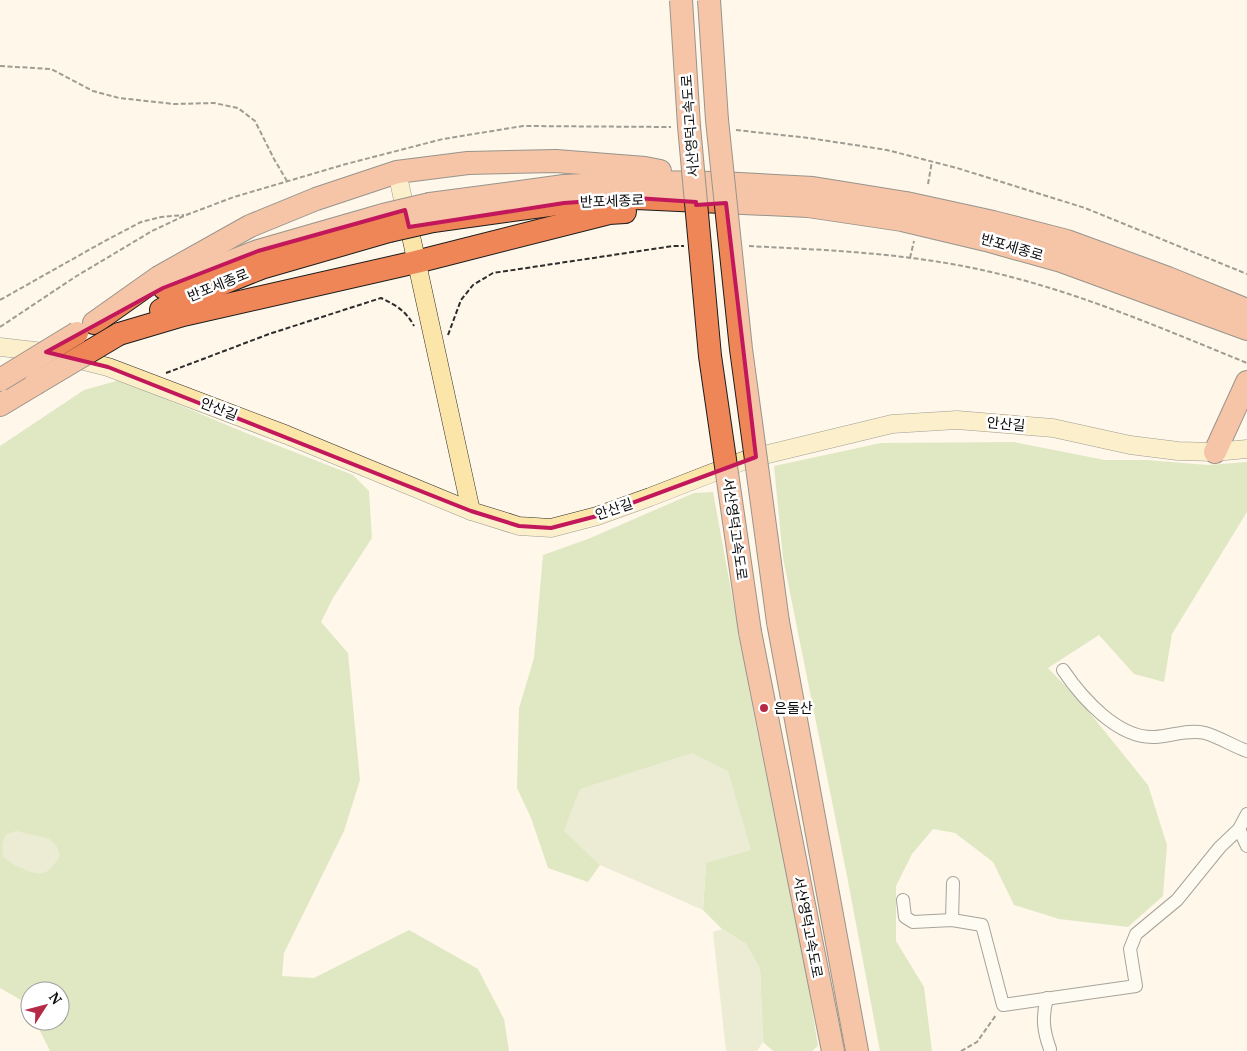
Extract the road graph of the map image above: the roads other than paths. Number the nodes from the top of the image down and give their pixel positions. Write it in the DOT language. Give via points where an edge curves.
graph roads {
  1 [pos="681,0"];
  2 [pos="709,0"];
  3 [pos="397,172"];
  4 [pos="718,193"];
  5 [pos="386,223"];
  6 [pos="416,262"];
  7 [pos="1247,310"];
  8 [pos="86,328"];
  9 [pos="1247,329"];
  10 [pos="119,334"];
  11 [pos="0,347"];
  12 [pos="0,380"];
  13 [pos="1247,382"];
  14 [pos="0,405"];
  15 [pos="1247,449"];
  16 [pos="1215,452"];
  17 [pos="470,511"];
  18 [pos="1063,670"];
  19 [pos="1247,751"];
  20 [pos="1247,814"];
  21 [pos="1240,829"];
  22 [pos="1247,846"];
  23 [pos="953,883"];
  24 [pos="903,900"];
  25 [pos="952,920"];
  26 [pos="1047,998"];
  27 [pos="1050,1048"];
  28 [pos="833,1051"];
  29 [pos="858,1051"];
  1 -- 28 [label="highway, 서산영덕고속도로, bridge" via="710,356 750,632"];
  2 -- 29 [label="highway, 서산영덕고속도로, bridge" via="717,120 741,349 778,622"];
  3 -- 4 [label="highway" via="468,163 556,161 645,168"];
  3 -- 6 [label="street"];
  3 -- 8 [label="highway" via="316,199 250,226 159,277"];
  4 -- 5 [label="highway, 반포세종로, bridge" via="432,213"];
  4 -- 6 [label="highway" via="610,213"];
  4 -- 7 [label="highway, 반포세종로" via="812,188 906,203 993,222 1067,241"];
  4 -- 9 [label="highway, 반포세종로" via="902,220 986,240 1061,261"];
  5 -- 8 [label="highway, 반포세종로" via="258,251 163,288"];
  5 -- 10 [label="highway, 반포세종로" via="172,304"];
  6 -- 10 [label="highway" via="183,315"];
  6 -- 17 [label="street"];
  8 -- 12 [label="highway, 반포세종로, bridge"];
  10 -- 14 [label="highway, 반포세종로, bridge"];
  11 -- 17 [label="street, 안산길" via="52,353 108,367 287,435"];
  13 -- 16 [label="highway"];
  15 -- 16 [label="street, 안산길"];
  16 -- 17 [label="street, 안산길" via="1130,445 1044,427 957,420 892,424 748,458 615,510 551,528 519,526"];
  18 -- 19 [label="street" via="1088,703 1132,734 1149,738 1204,732"];
  20 -- 21 [label="street"];
  21 -- 22 [label="street"];
  21 -- 26 [label="street" via="1220,847 1176,900 1136,934 1130,949 1136,986"];
  23 -- 25 [label="street"];
  24 -- 25 [label="street" via="905,917 913,922"];
  25 -- 26 [label="street" via="982,925 1002,1005"];
  26 -- 27 [label="street" via="1043,1015"];
}
